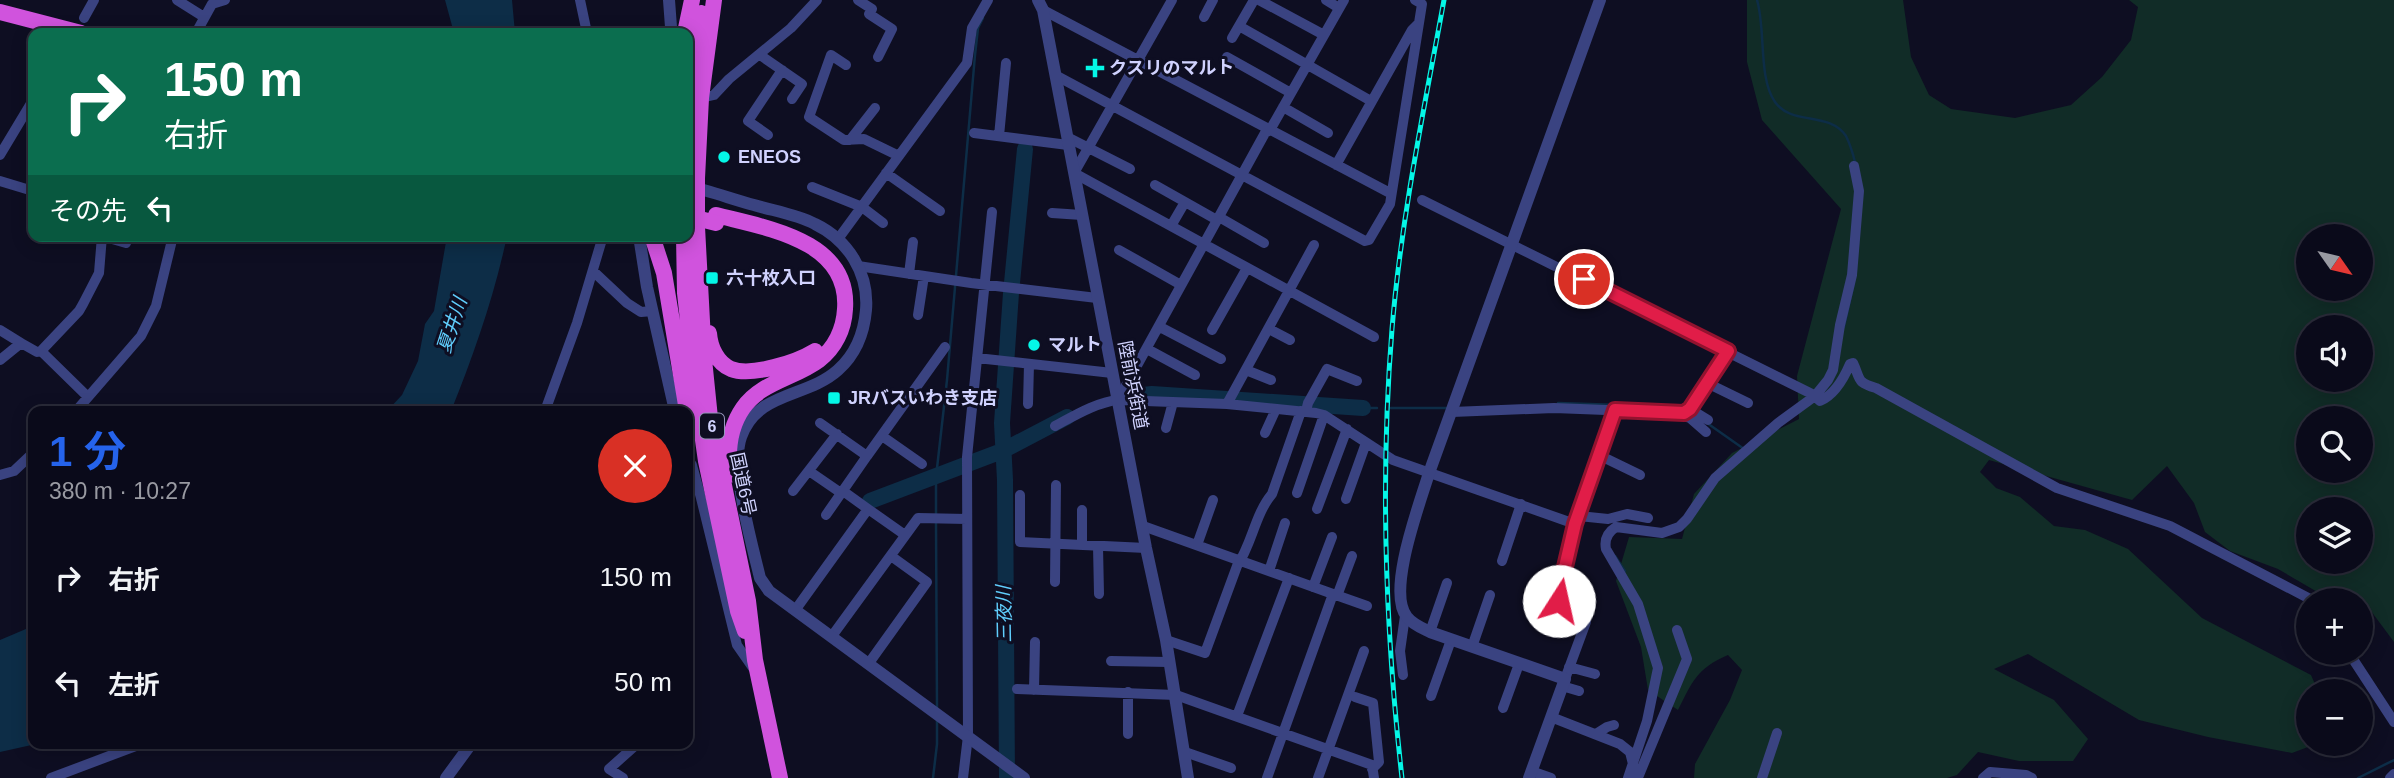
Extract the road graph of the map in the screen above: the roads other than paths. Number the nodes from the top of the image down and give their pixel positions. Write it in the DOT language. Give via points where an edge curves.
graph roads {
  1 [pos="94,0"];
  2 [pos="177,0"];
  3 [pos="225,0"];
  4 [pos="580,0"];
  5 [pos="669,0"];
  6 [pos="695,0"];
  7 [pos="713,0"];
  8 [pos="817,0"];
  9 [pos="858,0"];
  10 [pos="988,0"];
  11 [pos="1213,0"];
  12 [pos="1254,0"];
  13 [pos="1259,0"];
  14 [pos="1326,0"];
  15 [pos="1415,0"];
  16 [pos="1600,0"];
  17 [pos="1169,1"];
  18 [pos="0,4"];
  19 [pos="1342,4"];
  20 [pos="1041,5"];
  21 [pos="205,17"];
  22 [pos="1204,17"];
  23 [pos="1,20"];
  24 [pos="1419,23"];
  25 [pos="1239,26"];
  26 [pos="79,27"];
  27 [pos="686,27"];
  28 [pos="199,28"];
  29 [pos="585,28"];
  30 [pos="671,28"];
  31 [pos="28,29"];
  32 [pos="1324,35"];
  33 [pos="1232,38"];
  34 [pos="760,55"];
  35 [pos="878,57"];
  36 [pos="1227,57"];
  37 [pos="1139,61"];
  38 [pos="1006,63"];
  39 [pos="1308,64"];
  40 [pos="846,65"];
  41 [pos="782,70"];
  42 [pos="1055,75"];
  43 [pos="1291,93"];
  44 [pos="792,99"];
  45 [pos="1371,101"];
  46 [pos="694,103"];
  47 [pos="1112,106"];
  48 [pos="1283,107"];
  49 [pos="28,108"];
  50 [pos="876,108"];
  51 [pos="1270,130"];
  52 [pos="974,133"];
  53 [pos="1328,133"];
  54 [pos="768,135"];
  55 [pos="999,136"];
  56 [pos="850,140"];
  57 [pos="1068,141"];
  58 [pos="693,146"];
  59 [pos="1090,147"];
  60 [pos="0,155"];
  61 [pos="899,156"];
  62 [pos="1336,165"];
  63 [pos="1854,166"];
  64 [pos="1130,169"];
  65 [pos="887,173"];
  66 [pos="1074,173"];
  67 [pos="1242,175"];
  68 [pos="0,181"];
  69 [pos="1155,185"];
  70 [pos="812,187"];
  71 [pos="693,188"];
  72 [pos="28,189"];
  73 [pos="1390,193"];
  74 [pos="1422,200"];
  75 [pos="1185,202"];
  76 [pos="862,207"];
  77 [pos="693,209"];
  78 [pos="940,211"];
  79 [pos="992,212"];
  80 [pos="1052,213"];
  81 [pos="1082,215"];
  82 [pos="1218,218"];
  83 [pos="716,219"];
  84 [pos="883,223"];
  85 [pos="693,225"];
  86 [pos="1171,226"];
  87 [pos="838,239"];
  88 [pos="102,242"];
  89 [pos="123,242"];
  90 [pos="172,242"];
  91 [pos="602,242"];
  92 [pos="640,242"];
  93 [pos="654,242"];
  94 [pos="689,242"];
  95 [pos="692,242"];
  96 [pos="693,242"];
  97 [pos="913,242"];
  98 [pos="126,243"];
  99 [pos="1264,243"];
  100 [pos="1513,243"];
  101 [pos="1203,245"];
  102 [pos="1314,245"];
  103 [pos="1119,250"];
  104 [pos="858,266"];
  105 [pos="1247,268"];
  106 [pos="594,272"];
  107 [pos="909,274"];
  108 [pos="924,276"];
  109 [pos="985,284"];
  110 [pos="1181,285"];
  111 [pos="1289,291"];
  112 [pos="1097,298"];
  113 [pos="653,311"];
  114 [pos="918,315"];
  115 [pos="1160,327"];
  116 [pos="1269,329"];
  117 [pos="0,330"];
  118 [pos="1212,330"];
  119 [pos="1374,338"];
  120 [pos="1290,340"];
  121 [pos="21,343"];
  122 [pos="945,347"];
  123 [pos="1147,349"];
  124 [pos="41,351"];
  125 [pos="1728,351"];
  126 [pos="977,358"];
  127 [pos="1221,359"];
  128 [pos="0,360"];
  129 [pos="1029,364"];
  130 [pos="1246,370"];
  131 [pos="1112,373"];
  132 [pos="1195,374"];
  133 [pos="1271,380"];
  134 [pos="1357,381"];
  135 [pos="1707,383"];
  136 [pos="1815,396"];
  137 [pos="88,397"];
  138 [pos="1118,400"];
  139 [pos="1173,402"];
  140 [pos="1748,403"];
  141 [pos="1028,404"];
  142 [pos="1227,404"];
  143 [pos="80,406"];
  144 [pos="547,406"];
  145 [pos="674,406"];
  146 [pos="685,406"];
  147 [pos="1276,409"];
  148 [pos="1453,409"];
  149 [pos="1690,409"];
  150 [pos="1615,410"];
  151 [pos="1303,411"];
  152 [pos="1676,414"];
  153 [pos="1324,415"];
  154 [pos="1708,420"];
  155 [pos="820,423"];
  156 [pos="1055,426"];
  157 [pos="1166,428"];
  158 [pos="1347,429"];
  159 [pos="1706,432"];
  160 [pos="1265,433"];
  161 [pos="836,435"];
  162 [pos="882,436"];
  163 [pos="693,438"];
  164 [pos="1366,443"];
  165 [pos="867,457"];
  166 [pos="28,458"];
  167 [pos="1598,458"];
  168 [pos="922,464"];
  169 [pos="693,469"];
  170 [pos="809,471"];
  171 [pos="1429,473"];
  172 [pos="0,475"];
  173 [pos="1640,475"];
  174 [pos="1056,485"];
  175 [pos="793,491"];
  176 [pos="842,492"];
  177 [pos="1297,493"];
  178 [pos="1020,495"];
  179 [pos="1346,499"];
  180 [pos="1213,500"];
  181 [pos="1521,505"];
  182 [pos="868,509"];
  183 [pos="1317,509"];
  184 [pos="1082,510"];
  185 [pos="826,515"];
  186 [pos="1648,518"];
  187 [pos="967,519"];
  188 [pos="1577,520"];
  189 [pos="1285,523"];
  190 [pos="1143,526"];
  191 [pos="905,535"];
  192 [pos="1332,537"];
  193 [pos="1056,544"];
  194 [pos="1082,545"];
  195 [pos="1197,545"];
  196 [pos="1098,546"];
  197 [pos="1146,548"];
  198 [pos="891,556"];
  199 [pos="1352,556"];
  200 [pos="1241,561"];
  201 [pos="1502,561"];
  202 [pos="728,564"];
  203 [pos="1269,571"];
  204 [pos="1289,578"];
  205 [pos="1055,582"];
  206 [pos="1447,583"];
  207 [pos="1313,587"];
  208 [pos="2296,592"];
  209 [pos="1099,594"];
  210 [pos="1335,595"];
  211 [pos="1490,595"];
  212 [pos="1367,606"];
  213 [pos="796,609"];
  214 [pos="1405,616"];
  215 [pos="1677,630"];
  216 [pos="1430,632"];
  217 [pos="832,636"];
  218 [pos="1451,639"];
  219 [pos="1166,640"];
  220 [pos="1035,642"];
  221 [pos="1472,647"];
  222 [pos="1364,651"];
  223 [pos="1111,661"];
  224 [pos="1169,662"];
  225 [pos="869,663"];
  226 [pos="1519,664"];
  227 [pos="2357,665"];
  228 [pos="756,667"];
  229 [pos="1595,674"];
  230 [pos="1403,675"];
  231 [pos="1566,677"];
  232 [pos="1017,689"];
  233 [pos="1034,690"];
  234 [pos="1579,691"];
  235 [pos="1128,692"];
  236 [pos="1177,695"];
  237 [pos="1431,696"];
  238 [pos="1355,697"];
  239 [pos="1503,708"];
  240 [pos="1237,716"];
  241 [pos="1551,717"];
  242 [pos="2394,722"];
  243 [pos="1614,725"];
  244 [pos="1283,732"];
  245 [pos="1777,733"];
  246 [pos="1128,734"];
  247 [pos="1596,734"];
  248 [pos="968,736"];
  249 [pos="128,749"];
  250 [pos="467,749"];
  251 [pos="631,749"];
  252 [pos="1329,749"];
  253 [pos="1185,752"];
  254 [pos="1231,768"];
  255 [pos="1631,771"];
  256 [pos="1373,774"];
  257 [pos="1530,775"];
  258 [pos="2394,775"];
  259 [pos="1022,777"];
  260 [pos="51,778"];
  261 [pos="446,778"];
  262 [pos="624,778"];
  263 [pos="780,778"];
  264 [pos="963,778"];
  265 [pos="1188,778"];
  266 [pos="1267,778"];
  267 [pos="1318,778"];
  268 [pos="1551,778"];
  269 [pos="1762,778"];
  270 [pos="1983,778"];
  271 [pos="2032,778"];
  272 [pos="2390,778"];
  1 -- 26 [label="street"];
  2 -- 21 [label="street"];
  3 -- 21 [label="street" via="212,5"];
  4 -- 29 [label="street"];
  5 -- 30 [label="street"];
  6 -- 27 [label="highway"];
  6 -- 46 [label="highway"];
  7 -- 46 [label="highway"];
  8 -- 34 [label="street"];
  9 -- 35 [label="street" via="872,9 869,14 892,29"];
  10 -- 61 [label="street" via="972,28 967,63"];
  11 -- 22 [label="street"];
  12 -- 25 [label="street"];
  13 -- 32 [label="street"];
  14 -- 19 [label="street"];
  15 -- 24 [label="street" via="1422,4"];
  16 -- 100 [label="street"];
  17 -- 37 [label="street"];
  18 -- 26 [label="highway"];
  19 -- 32 [label="street"];
  20 -- 37 [label="street"];
  20 -- 42 [label="street, 陸前浜街道"];
  21 -- 28 [label="street"];
  23 -- 26 [label="highway"];
  23 -- 31 [label="highway"];
  24 -- 45 [label="street"];
  24 -- 73 [label="street"];
  25 -- 33 [label="street"];
  25 -- 39 [label="street"];
  32 -- 39 [label="street"];
  34 -- 41 [label="street"];
  34 -- 46 [label="street" via="714,95"];
  36 -- 43 [label="street"];
  37 -- 47 [label="street"];
  37 -- 51 [label="street"];
  38 -- 55 [label="street"];
  39 -- 43 [label="street"];
  39 -- 45 [label="street"];
  40 -- 56 [label="street" via="831,55 809,117"];
  41 -- 44 [label="street" via="803,84"];
  41 -- 54 [label="street" via="748,121"];
  42 -- 47 [label="street"];
  42 -- 57 [label="street, 陸前浜街道"];
  43 -- 48 [label="street"];
  45 -- 62 [label="street"];
  46 -- 58 [label="highway, 国道6号"];
  47 -- 59 [label="street"];
  47 -- 67 [label="street"];
  48 -- 51 [label="street"];
  48 -- 53 [label="street"];
  49 -- 60 [label="street"];
  50 -- 56 [label="street"];
  51 -- 62 [label="street"];
  51 -- 67 [label="street"];
  52 -- 55 [label="street"];
  55 -- 57 [label="street"];
  56 -- 61 [label="street" via="864,139"];
  57 -- 59 [label="street"];
  57 -- 66 [label="street, 陸前浜街道"];
  59 -- 64 [label="street"];
  59 -- 66 [label="street"];
  61 -- 65 [label="street"];
  62 -- 73 [label="street"];
  63 -- 136 [label="street" via="1859,191 1849,296 1833,370"];
  65 -- 76 [label="street"];
  65 -- 78 [label="street"];
  66 -- 81 [label="street, 陸前浜街道"];
  66 -- 86 [label="street"];
  67 -- 73 [label="street" via="1365,241 1390,204"];
  67 -- 82 [label="street"];
  68 -- 72 [label="street"];
  69 -- 75 [label="street"];
  70 -- 76 [label="street"];
  71 -- 87 [label="street" via="815,224"];
  74 -- 100 [label="street"];
  75 -- 82 [label="street"];
  75 -- 86 [label="street"];
  76 -- 84 [label="street"];
  76 -- 87 [label="street"];
  77 -- 83 [label="highway, 6"];
  79 -- 109 [label="street"];
  80 -- 81 [label="street"];
  81 -- 112 [label="street, 陸前浜街道"];
  82 -- 99 [label="street"];
  82 -- 101 [label="street"];
  83 -- 85 [label="highway, 6, bridge"];
  83 -- 96 [label="highway, 6" via="789,244 828,276 836,305 830,328 815,351 788,363 747,371 721,362 710,340"];
  83 -- 228 [label="highway, 6" via="811,245 836,271 846,301 841,330 828,352 750,399 731,432 729,470 754,605"];
  86 -- 101 [label="street"];
  87 -- 104 [label="street"];
  88 -- 124 [label="street" via="99,273 83,304"];
  89 -- 98 [label="street"];
  90 -- 137 [label="street" via="156,306 141,336"];
  91 -- 106 [label="street"];
  92 -- 113 [label="street"];
  93 -- 146 [label="highway, 6" via="664,273"];
  94 -- 202 [label="highway, 国道6号 / 6" via="685,293 695,384"];
  95 -- 228 [label="highway, 国道6号 / 6" via="710,418 748,601"];
  97 -- 107 [label="street"];
  100 -- 125 [label="street"];
  100 -- 148 [label="street"];
  101 -- 105 [label="street"];
  101 -- 110 [label="street"];
  102 -- 111 [label="street"];
  103 -- 110 [label="street"];
  104 -- 107 [label="street"];
  104 -- 213 [label="street" via="866,309 864,330 853,354 828,379 754,413 740,439 737,461 760,578 769,591"];
  105 -- 111 [label="street"];
  105 -- 118 [label="street"];
  106 -- 113 [label="street" via="627,303 641,312"];
  106 -- 144 [label="street"];
  107 -- 108 [label="street"];
  108 -- 109 [label="street"];
  108 -- 114 [label="street"];
  109 -- 112 [label="street"];
  109 -- 126 [label="street"];
  110 -- 115 [label="street"];
  111 -- 116 [label="street"];
  111 -- 119 [label="street"];
  112 -- 131 [label="street, 陸前浜街道"];
  113 -- 145 [label="street"];
  115 -- 123 [label="street"];
  115 -- 127 [label="street"];
  116 -- 120 [label="street"];
  116 -- 130 [label="street"];
  117 -- 121 [label="street"];
  121 -- 124 [label="street"];
  121 -- 128 [label="street"];
  122 -- 162 [label="street"];
  123 -- 132 [label="street"];
  123 -- 138 [label="street"];
  124 -- 137 [label="street"];
  125 -- 135 [label="street"];
  125 -- 136 [label="street"];
  126 -- 129 [label="street"];
  126 -- 187 [label="street" via="967,457"];
  129 -- 131 [label="street"];
  129 -- 141 [label="street"];
  130 -- 133 [label="street"];
  130 -- 142 [label="street"];
  131 -- 138 [label="street, 陸前浜街道"];
  134 -- 151 [label="street" via="1327,369"];
  135 -- 140 [label="street"];
  135 -- 149 [label="street"];
  136 -- 208 [label="street" via="1820,401 1827,398 1853,363 1863,384 2057,488 2170,526"];
  136 -- 255 [label="street" via="1714,478 1679,527 1662,533 1622,526 1608,533 1606,549 1638,604 1658,668"];
  137 -- 143 [label="street"];
  138 -- 139 [label="street"];
  138 -- 156 [label="street"];
  138 -- 190 [label="street, 陸前浜街道"];
  139 -- 142 [label="street"];
  139 -- 157 [label="street"];
  142 -- 147 [label="street"];
  147 -- 151 [label="street"];
  147 -- 160 [label="street"];
  148 -- 150 [label="street"];
  148 -- 171 [label="street"];
  149 -- 152 [label="street"];
  149 -- 154 [label="street"];
  150 -- 152 [label="street"];
  150 -- 167 [label="street"];
  151 -- 153 [label="street"];
  151 -- 200 [label="street"];
  152 -- 159 [label="street" via="1690,418"];
  153 -- 158 [label="street"];
  153 -- 177 [label="street"];
  155 -- 161 [label="street"];
  158 -- 164 [label="street"];
  158 -- 183 [label="street"];
  161 -- 165 [label="street"];
  161 -- 170 [label="street"];
  162 -- 165 [label="street"];
  162 -- 168 [label="street"];
  163 -- 202 [label="highway, 6"];
  164 -- 171 [label="street" via="1393,460"];
  164 -- 179 [label="street"];
  165 -- 176 [label="street"];
  166 -- 172 [label="street" via="14,471"];
  167 -- 173 [label="street"];
  167 -- 188 [label="street"];
  169 -- 228 [label="street" via="737,645"];
  170 -- 175 [label="street"];
  170 -- 176 [label="street"];
  171 -- 181 [label="street"];
  171 -- 214 [label="street" via="1404,550 1401,601"];
  174 -- 193 [label="street"];
  176 -- 182 [label="street"];
  176 -- 185 [label="street"];
  178 -- 193 [label="street" via="1020,542"];
  180 -- 195 [label="street"];
  181 -- 188 [label="street"];
  181 -- 201 [label="street"];
  182 -- 191 [label="street"];
  182 -- 213 [label="street"];
  184 -- 194 [label="street"];
  186 -- 188 [label="street" via="1626,514"];
  187 -- 191 [label="street" via="918,518"];
  187 -- 248 [label="street"];
  188 -- 231 [label="street" via="1558,597 1584,610 1586,622"];
  189 -- 203 [label="street"];
  190 -- 195 [label="street"];
  190 -- 197 [label="street, 陸前浜街道"];
  191 -- 198 [label="street"];
  192 -- 207 [label="street"];
  193 -- 194 [label="street"];
  193 -- 205 [label="street"];
  194 -- 196 [label="street"];
  195 -- 200 [label="street"];
  196 -- 197 [label="street"];
  196 -- 209 [label="street"];
  197 -- 219 [label="street, 陸前浜街道"];
  198 -- 217 [label="street"];
  198 -- 225 [label="street" via="927,582"];
  199 -- 210 [label="street"];
  200 -- 203 [label="street"];
  200 -- 219 [label="street" via="1205,653"];
  202 -- 228 [label="highway, 国道6号 / 6"];
  203 -- 204 [label="street"];
  204 -- 207 [label="street"];
  204 -- 240 [label="street"];
  206 -- 216 [label="street"];
  207 -- 210 [label="street"];
  210 -- 212 [label="street"];
  210 -- 244 [label="street"];
  211 -- 221 [label="street"];
  213 -- 217 [label="street"];
  214 -- 216 [label="street"];
  214 -- 230 [label="street" via="1400,651"];
  215 -- 255 [label="street" via="1687,659 1639,775"];
  216 -- 218 [label="street"];
  217 -- 225 [label="street"];
  218 -- 221 [label="street"];
  218 -- 237 [label="street"];
  219 -- 224 [label="street, 陸前浜街道"];
  220 -- 233 [label="street"];
  221 -- 226 [label="street"];
  222 -- 252 [label="street"];
  223 -- 224 [label="street"];
  224 -- 236 [label="street, 陸前浜街道"];
  225 -- 248 [label="street"];
  226 -- 231 [label="street"];
  226 -- 239 [label="street"];
  227 -- 242 [label="street"];
  228 -- 263 [label="highway, 国道6号 / 6"];
  229 -- 231 [label="street"];
  231 -- 234 [label="street"];
  231 -- 241 [label="street"];
  232 -- 233 [label="street"];
  233 -- 235 [label="street"];
  235 -- 236 [label="street"];
  235 -- 246 [label="street"];
  236 -- 240 [label="street"];
  236 -- 253 [label="street, 陸前浜街道"];
  238 -- 256 [label="street" via="1373,703 1379,762"];
  240 -- 244 [label="street"];
  241 -- 247 [label="street"];
  241 -- 257 [label="street"];
  243 -- 247 [label="street"];
  244 -- 252 [label="street"];
  244 -- 266 [label="street"];
  245 -- 269 [label="street"];
  247 -- 255 [label="street" via="1626,748"];
  248 -- 259 [label="street"];
  248 -- 264 [label="street"];
  249 -- 260 [label="street"];
  250 -- 261 [label="street"];
  251 -- 262 [label="street" via="609,769"];
  252 -- 256 [label="street" via="1372,765"];
  252 -- 267 [label="street"];
  253 -- 254 [label="street"];
  253 -- 265 [label="street, 陸前浜街道"];
  257 -- 268 [label="street"];
  258 -- 272 [label="street"];
  270 -- 271 [label="street" via="1990,772"];
}
